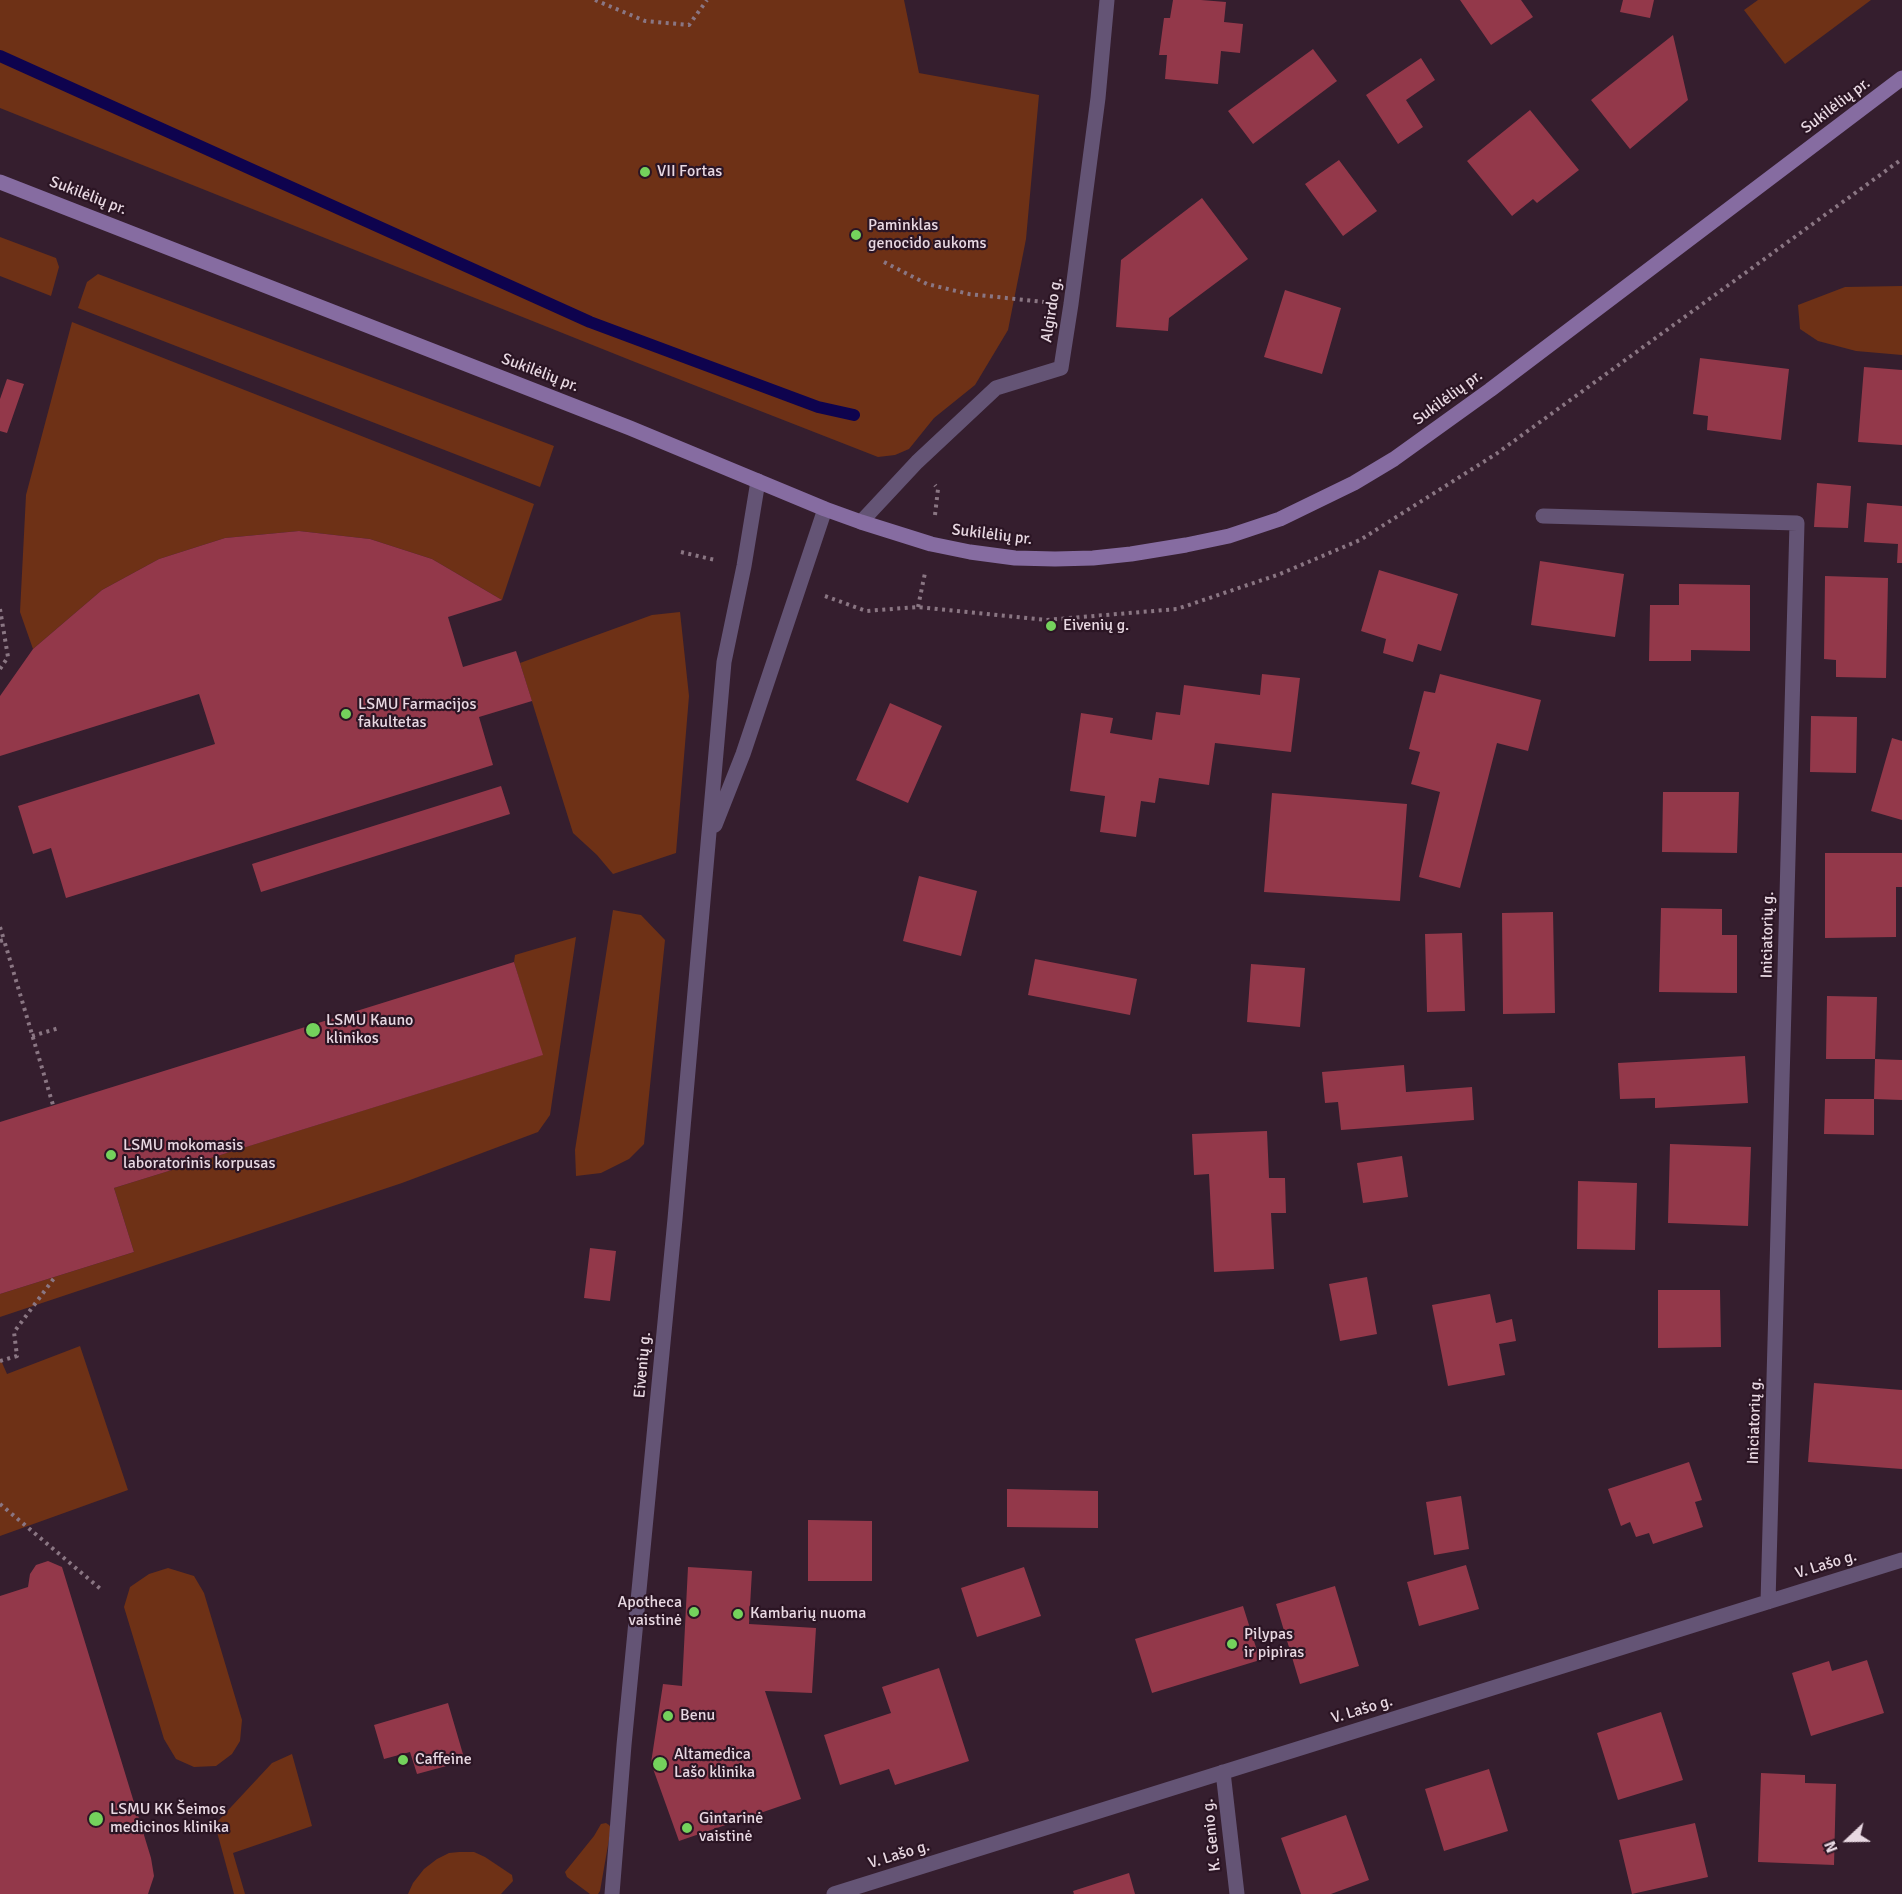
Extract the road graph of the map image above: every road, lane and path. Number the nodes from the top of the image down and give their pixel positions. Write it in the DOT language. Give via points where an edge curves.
graph roads {
  1 [pos="595,0"];
  2 [pos="707,0"];
  3 [pos="1107,0"];
  4 [pos="1902,78"];
  5 [pos="0,182"];
  6 [pos="884,262"];
  7 [pos="1071,304"];
  8 [pos="758,481"];
  9 [pos="825,509"];
  10 [pos="1543,516"];
  11 [pos="861,522"];
  12 [pos="0,609"];
  13 [pos="0,669"];
  14 [pos="709,838"];
  15 [pos="0,927"];
  16 [pos="2,941"];
  17 [pos="58,1028"];
  18 [pos="32,1035"];
  19 [pos="53,1105"];
  20 [pos="55,1277"];
  21 [pos="0,1361"];
  22 [pos="0,1504"];
  23 [pos="1902,1560"];
  24 [pos="103,1592"];
  25 [pos="1768,1602"];
  26 [pos="1223,1772"];
  27 [pos="612,1894"];
  28 [pos="834,1894"];
  29 [pos="1237,1894"];
  1 -- 2 [label="path" via="645,21 690,25"];
  3 -- 7 [label="street, Algirdo g."];
  4 -- 11 [label="main road, Sukilėlių pr." via="1394,459 1280,519 1186,545 1055,560 970,552"];
  5 -- 8 [label="main road, Sukilėlių pr."];
  6 -- 7 [label="path" via="927,284 969,294"];
  7 -- 11 [label="street, Algirdo g." via="1061,368 996,388 917,462"];
  8 -- 9 [label="main road, Sukilėlių pr."];
  8 -- 14 [label="street, Eivenių g." via="724,662"];
  9 -- 11 [label="main road, Sukilėlių pr."];
  9 -- 14 [label="street, Eivenių g." via="743,754"];
  10 -- 25 [label="street, Iniciatorių g." via="1797,523"];
  12 -- 13 [label="path" via="8,657"];
  14 -- 27 [label="street, Eivenių g."];
  15 -- 16 [label="path"];
  16 -- 18 [label="path"];
  17 -- 18 [label="path"];
  18 -- 19 [label="path"];
  20 -- 21 [label="path" via="14,1332 17,1356"];
  22 -- 24 [label="path"];
  23 -- 25 [label="street, V. Lašo g."];
  25 -- 26 [label="street, V. Lašo g."];
  26 -- 28 [label="street, V. Lašo g."];
  26 -- 29 [label="street, K. Genio g."];
}
